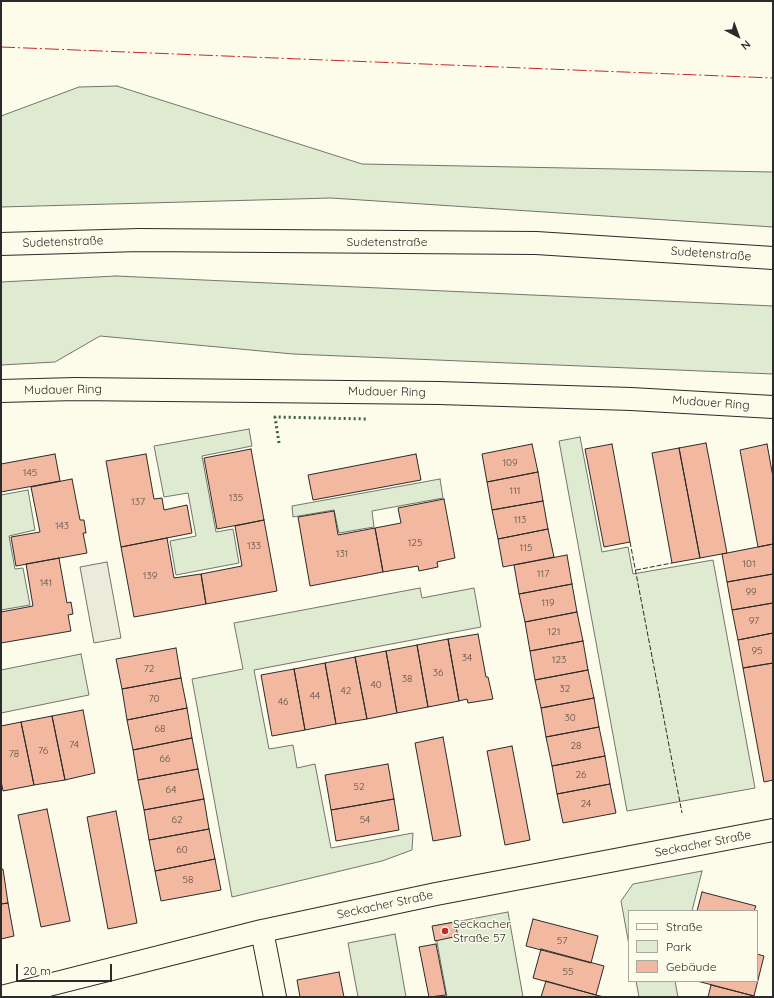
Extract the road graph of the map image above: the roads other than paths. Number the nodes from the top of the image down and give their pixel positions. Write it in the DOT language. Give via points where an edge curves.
graph roads {
  1 [pos="1,244"];
  2 [pos="773,258"];
  3 [pos="1,391"];
  4 [pos="773,407"];
  5 [pos="773,830"];
  6 [pos="262,931"];
  7 [pos="1,997"];
  8 [pos="275,997"];
  1 -- 2 [label="street, Sudetenstraße" via="140,240 536,243"];
  3 -- 4 [label="street, Mudauer Ring" via="75,389 432,393 630,398"];
  5 -- 6 [label="street, Seckacher Straße" via="436,894"];
  6 -- 7 [label="street, Seckacher Straße"];
  6 -- 8 [label="street"];
}
